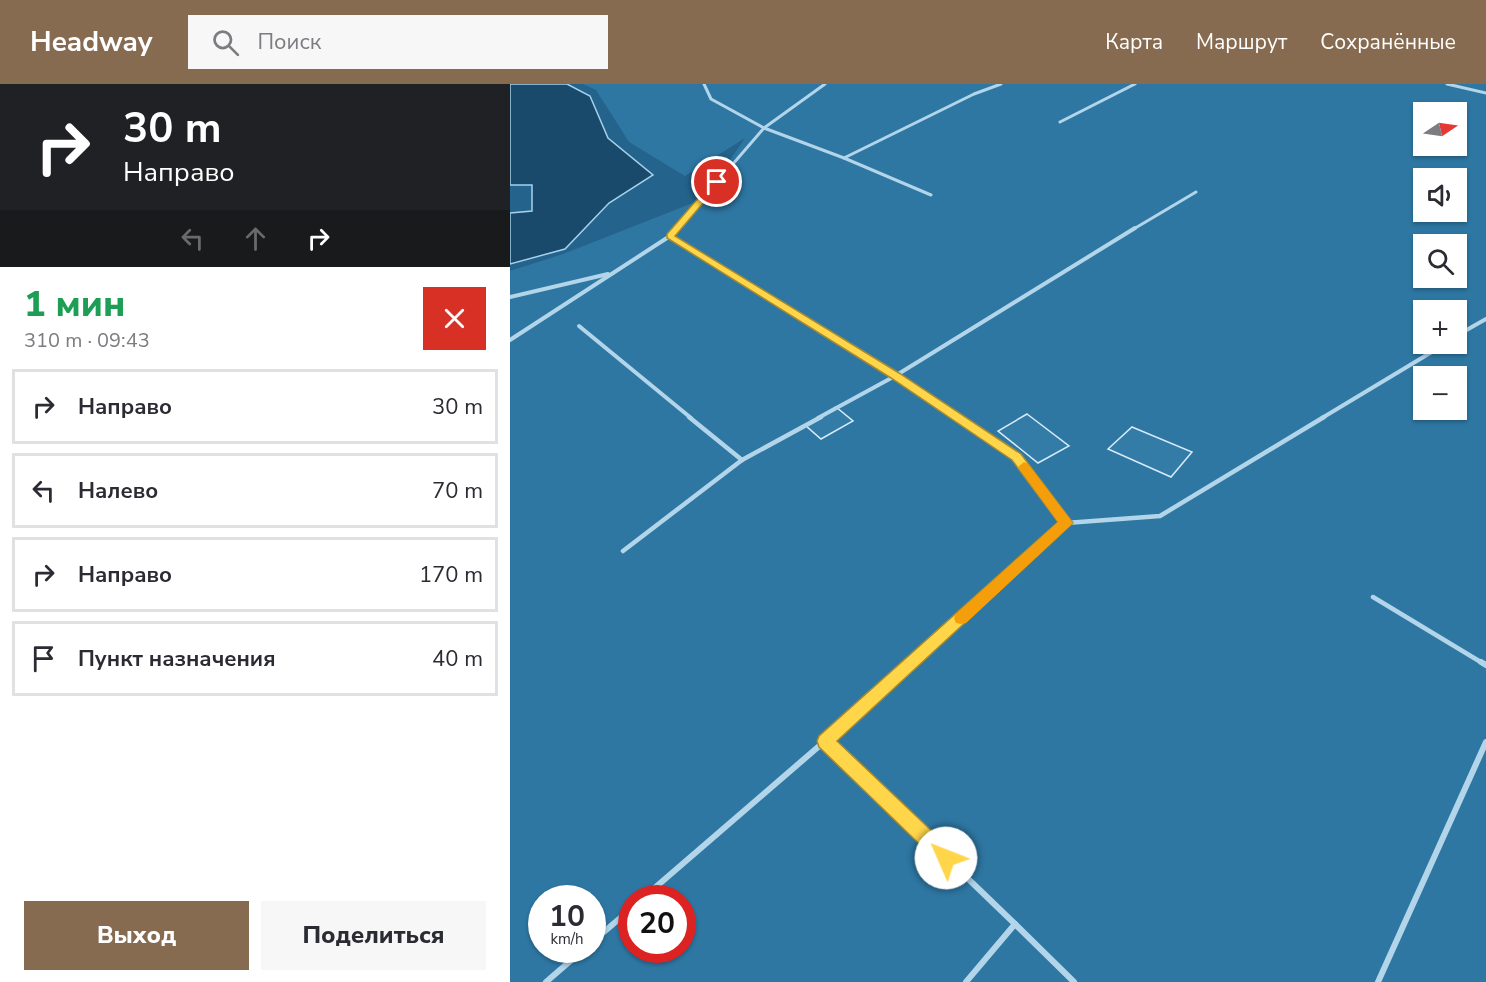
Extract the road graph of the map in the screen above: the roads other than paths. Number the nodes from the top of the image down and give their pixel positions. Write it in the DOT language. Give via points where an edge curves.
graph roads {
  1 [pos="704,84"];
  2 [pos="825,84"];
  3 [pos="1001,84"];
  4 [pos="1136,84"];
  5 [pos="1447,84"];
  6 [pos="1460,85"];
  7 [pos="1486,93"];
  8 [pos="1060,122"];
  9 [pos="764,128"];
  10 [pos="844,158"];
  11 [pos="1196,192"];
  12 [pos="931,195"];
  13 [pos="670,236"];
  14 [pos="614,273"];
  15 [pos="510,297"];
  16 [pos="1486,319"];
  17 [pos="579,326"];
  18 [pos="1467,330"];
  19 [pos="510,340"];
  20 [pos="1428,354"];
  21 [pos="895,376"];
  22 [pos="742,460"];
  23 [pos="1066,523"];
  24 [pos="623,551"];
  25 [pos="1373,597"];
  26 [pos="1486,665"];
  27 [pos="825,741"];
  28 [pos="1486,742"];
  29 [pos="658,885"];
  30 [pos="618,920"];
  31 [pos="1015,924"];
  32 [pos="606,930"];
  33 [pos="568,963"];
  34 [pos="546,982"];
  35 [pos="966,982"];
  36 [pos="1074,982"];
  37 [pos="1378,982"];
  1 -- 9 [label="lane" via="711,99"];
  2 -- 9 [label="lane"];
  3 -- 10 [label="lane"];
  4 -- 8 [label="lane"];
  5 -- 6 [label="lane"];
  6 -- 7 [label="lane"];
  9 -- 10 [label="lane"];
  9 -- 13 [label="lane"];
  10 -- 12 [label="lane"];
  11 -- 21 [label="lane"];
  13 -- 14 [label="lane"];
  13 -- 21 [label="lane"];
  14 -- 15 [label="lane"];
  14 -- 19 [label="lane"];
  16 -- 18 [label="lane"];
  17 -- 22 [label="lane"];
  20 -- 23 [label="lane" via="1160,516"];
  21 -- 22 [label="lane"];
  21 -- 23 [label="lane" via="1017,457"];
  22 -- 24 [label="lane"];
  23 -- 27 [label="lane"];
  25 -- 26 [label="lane"];
  27 -- 29 [label="lane"];
  27 -- 31 [label="lane"];
  28 -- 37 [label="lane"];
  30 -- 32 [label="lane"];
  31 -- 35 [label="lane"];
  31 -- 36 [label="lane"];
  33 -- 34 [label="lane"];
}
